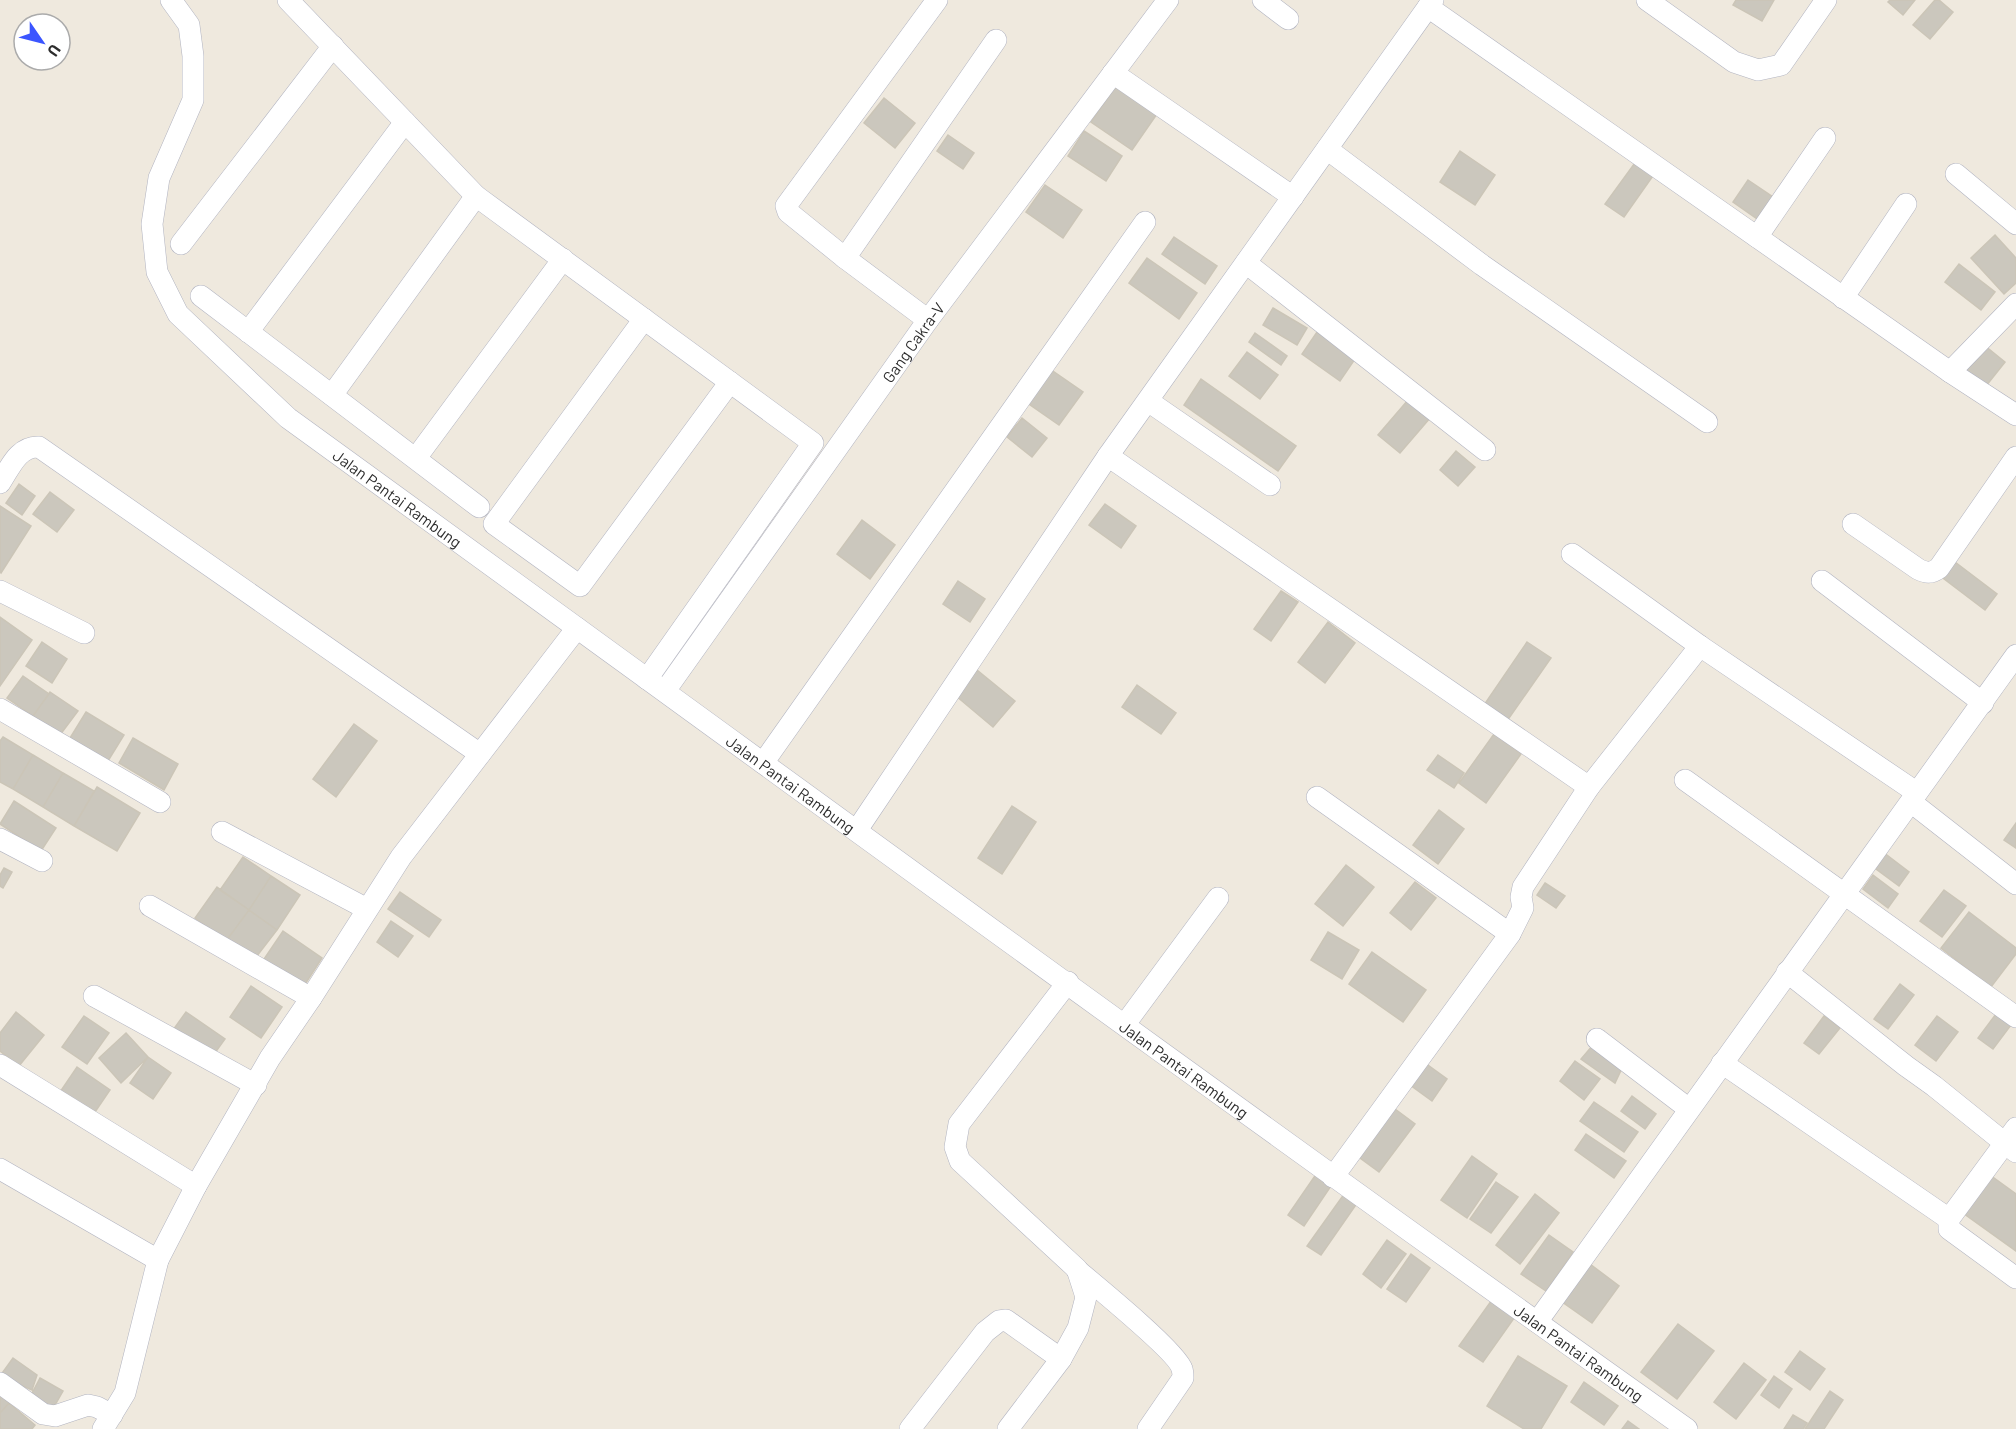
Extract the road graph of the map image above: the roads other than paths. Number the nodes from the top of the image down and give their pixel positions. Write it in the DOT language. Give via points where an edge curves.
graph roads {
  1 [pos="171,0"];
  2 [pos="288,0"];
  3 [pos="937,0"];
  4 [pos="1168,0"];
  5 [pos="1263,0"];
  6 [pos="1647,0"];
  7 [pos="1826,0"];
  8 [pos="1430,4"];
  9 [pos="1287,19"];
  10 [pos="996,40"];
  11 [pos="333,46"];
  12 [pos="1113,73"];
  13 [pos="405,122"];
  14 [pos="1825,138"];
  15 [pos="1327,149"];
  16 [pos="1956,174"];
  17 [pos="476,196"];
  18 [pos="1293,197"];
  19 [pos="1906,204"];
  20 [pos="1145,222"];
  21 [pos="2016,224"];
  22 [pos="1757,237"];
  23 [pos="181,244"];
  24 [pos="845,258"];
  25 [pos="563,259"];
  26 [pos="1246,263"];
  27 [pos="201,296"];
  28 [pos="1843,298"];
  29 [pos="2016,304"];
  30 [pos="644,319"];
  31 [pos="928,320"];
  32 [pos="248,332"];
  33 [pos="1950,372"];
  34 [pos="730,382"];
  35 [pos="332,395"];
  36 [pos="1148,401"];
  37 [pos="2016,415"];
  38 [pos="1707,422"];
  39 [pos="1485,450"];
  40 [pos="1108,456"];
  41 [pos="2016,457"];
  42 [pos="416,458"];
  43 [pos="1,480"];
  44 [pos="1270,485"];
  45 [pos="479,507"];
  46 [pos="1853,524"];
  47 [pos="1572,554"];
  48 [pos="1822,580"];
  49 [pos="0,591"];
  50 [pos="577,628"];
  51 [pos="84,633"];
  52 [pos="1700,646"];
  53 [pos="2016,654"];
  54 [pos="647,678"];
  55 [pos="665,691"];
  56 [pos="1983,703"];
  57 [pos="0,709"];
  58 [pos="480,754"];
  59 [pos="763,763"];
  60 [pos="1685,780"];
  61 [pos="1589,787"];
  62 [pos="1317,797"];
  63 [pos="1914,797"];
  64 [pos="160,802"];
  65 [pos="857,830"];
  66 [pos="222,832"];
  67 [pos="0,839"];
  68 [pos="42,861"];
  69 [pos="2016,884"];
  70 [pos="1844,893"];
  71 [pos="1218,898"];
  72 [pos="150,906"];
  73 [pos="367,909"];
  74 [pos="1510,934"];
  75 [pos="1787,972"];
  76 [pos="1068,982"];
  77 [pos="94,996"];
  78 [pos="311,998"];
  79 [pos="2016,1017"];
  80 [pos="1125,1024"];
  81 [pos="1597,1039"];
  82 [pos="1722,1063"];
  83 [pos="0,1065"];
  84 [pos="256,1085"];
  85 [pos="1689,1109"];
  86 [pos="2012,1142"];
  87 [pos="0,1170"];
  88 [pos="1333,1177"];
  89 [pos="196,1186"];
  90 [pos="1949,1219"];
  91 [pos="158,1260"];
  92 [pos="1077,1269"];
  93 [pos="2016,1278"];
  94 [pos="1537,1322"];
  95 [pos="1061,1359"];
  96 [pos="0,1383"];
  97 [pos="107,1422"];
  98 [pos="910,1429"];
  99 [pos="1008,1429"];
  100 [pos="1148,1429"];
  101 [pos="1687,1429"];
  1 -- 50 [label="street, Jalan Pantai Rambung" via="189,25 194,56 193,100 159,178 152,224 157,272 178,314 288,418"];
  2 -- 11 [label="street"];
  3 -- 24 [label="street" via="786,206 788,212"];
  4 -- 12 [label="street, Gang Cakra-V"];
  5 -- 9 [label="street"];
  6 -- 7 [label="street" via="1734,62 1758,70 1781,65"];
  8 -- 15 [label="street"];
  8 -- 22 [label="street"];
  10 -- 24 [label="street"];
  11 -- 13 [label="street"];
  11 -- 23 [label="street"];
  12 -- 18 [label="street"];
  12 -- 31 [label="street, Gang Cakra-V"];
  13 -- 17 [label="street"];
  13 -- 32 [label="street"];
  14 -- 22 [label="street"];
  15 -- 18 [label="street"];
  15 -- 38 [label="street" via="1482,265"];
  16 -- 21 [label="street"];
  17 -- 25 [label="street"];
  17 -- 35 [label="street"];
  18 -- 26 [label="street"];
  19 -- 28 [label="street"];
  20 -- 59 [label="street"];
  22 -- 28 [label="street"];
  24 -- 31 [label="street"];
  25 -- 30 [label="street"];
  25 -- 42 [label="street"];
  26 -- 36 [label="street"];
  26 -- 39 [label="street"];
  27 -- 32 [label="street"];
  28 -- 33 [label="street"];
  29 -- 33 [label="street"];
  30 -- 34 [label="street"];
  30 -- 34 [label="street" via="494,524 532,552 580,586"];
  31 -- 55 [label="street, Gang Cakra-V"];
  32 -- 35 [label="street"];
  33 -- 37 [label="street"];
  34 -- 54 [label="street" via="813,443"];
  35 -- 42 [label="street"];
  36 -- 40 [label="street"];
  36 -- 44 [label="street"];
  40 -- 61 [label="street"];
  40 -- 65 [label="street"];
  41 -- 46 [label="street" via="1933,572 1918,569"];
  42 -- 45 [label="street"];
  43 -- 58 [label="street" via="20,452 39,447"];
  47 -- 52 [label="street"];
  48 -- 56 [label="street"];
  49 -- 51 [label="street"];
  50 -- 54 [label="street, Jalan Pantai Rambung"];
  50 -- 58 [label="street"];
  52 -- 61 [label="street"];
  52 -- 63 [label="street"];
  53 -- 56 [label="street"];
  54 -- 55 [label="street, Jalan Pantai Rambung"];
  55 -- 59 [label="street, Jalan Pantai Rambung"];
  56 -- 63 [label="street"];
  57 -- 64 [label="street"];
  58 -- 73 [label="street" via="401,857"];
  59 -- 65 [label="street, Jalan Pantai Rambung"];
  60 -- 70 [label="street"];
  61 -- 74 [label="street" via="1523,887 1523,908"];
  62 -- 74 [label="street"];
  63 -- 69 [label="street"];
  63 -- 70 [label="street"];
  65 -- 76 [label="street, Jalan Pantai Rambung"];
  66 -- 73 [label="street"];
  67 -- 68 [label="street"];
  70 -- 75 [label="street"];
  70 -- 79 [label="street"];
  71 -- 80 [label="street"];
  72 -- 78 [label="street"];
  73 -- 78 [label="street"];
  74 -- 88 [label="street"];
  75 -- 82 [label="street"];
  75 -- 86 [label="street" via="1906,1066"];
  76 -- 80 [label="street, Jalan Pantai Rambung"];
  76 -- 92 [label="street" via="959,1124 955,1147 960,1161"];
  77 -- 84 [label="street"];
  78 -- 84 [label="street"];
  80 -- 88 [label="street, Jalan Pantai Rambung"];
  81 -- 85 [label="street"];
  82 -- 85 [label="street"];
  82 -- 90 [label="street"];
  83 -- 89 [label="street"];
  84 -- 89 [label="street"];
  85 -- 94 [label="street"];
  86 -- 90 [label="street"];
  87 -- 91 [label="street"];
  88 -- 94 [label="street, Jalan Pantai Rambung"];
  89 -- 91 [label="street"];
  90 -- 93 [label="street" via="1949,1229"];
  91 -- 97 [label="street" via="125,1393"];
  92 -- 95 [label="street" via="1086,1297 1078,1328"];
  92 -- 100 [label="street" via="1182,1368 1183,1378"];
  94 -- 101 [label="street, Jalan Pantai Rambung"];
  95 -- 98 [label="street" via="1006,1320 999,1321 986,1332"];
  95 -- 99 [label="street"];
  96 -- 97 [label="street" via="43,1414 55,1416 88,1405 97,1407"];
}
